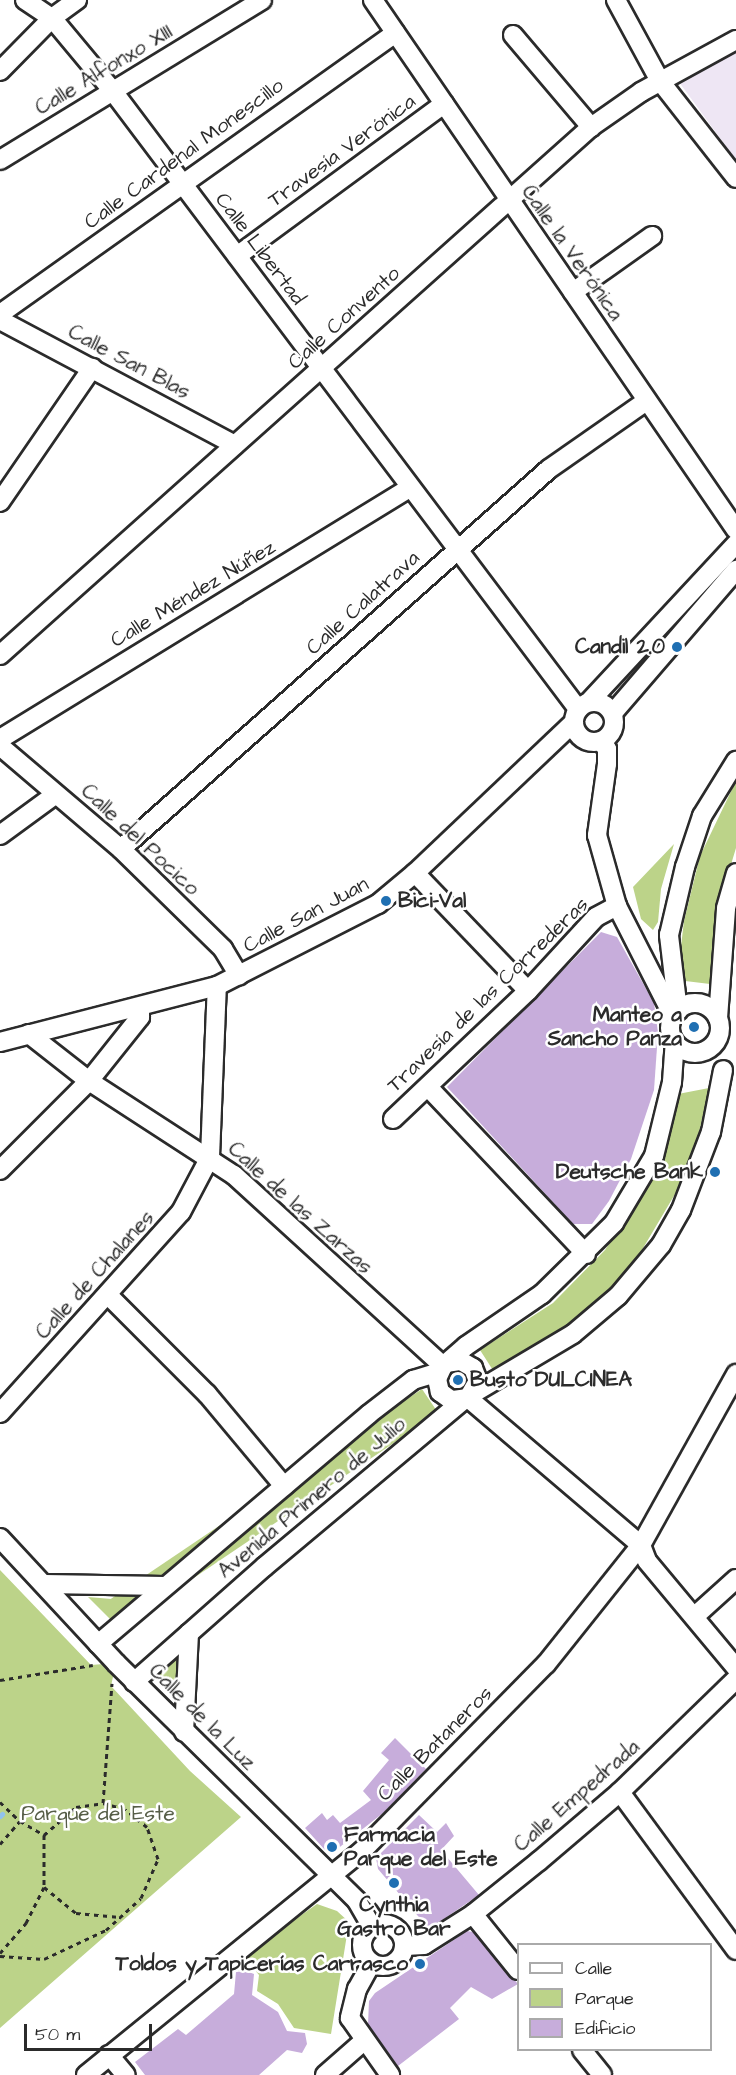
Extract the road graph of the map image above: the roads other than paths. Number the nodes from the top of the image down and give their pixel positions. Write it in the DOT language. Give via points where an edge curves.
graph roads {
  1 [pos="25,0"];
  2 [pos="77,0"];
  3 [pos="262,0"];
  4 [pos="373,0"];
  5 [pos="616,0"];
  6 [pos="52,18"];
  7 [pos="395,33"];
  8 [pos="513,35"];
  9 [pos="736,40"];
  10 [pos="0,70"];
  11 [pos="660,81"];
  12 [pos="112,90"];
  13 [pos="444,104"];
  14 [pos="591,127"];
  15 [pos="0,160"];
  16 [pos="736,178"];
  17 [pos="182,184"];
  18 [pos="509,202"];
  19 [pos="652,236"];
  20 [pos="237,256"];
  21 [pos="573,292"];
  22 [pos="0,314"];
  23 [pos="0,320"];
  24 [pos="92,368"];
  25 [pos="323,368"];
  26 [pos="645,402"];
  27 [pos="235,445"];
  28 [pos="410,488"];
  29 [pos="0,502"];
  30 [pos="736,530"];
  31 [pos="736,544"];
  32 [pos="457,549"];
  33 [pos="736,570"];
  34 [pos="0,655"];
  35 [pos="580,711"];
  36 [pos="613,713"];
  37 [pos="0,739"];
  38 [pos="601,741"];
  39 [pos="0,746"];
  40 [pos="736,761"];
  41 [pos="56,794"];
  42 [pos="0,836"];
  43 [pos="121,849"];
  44 [pos="415,873"];
  45 [pos="736,873"];
  46 [pos="617,906"];
  47 [pos="669,935"];
  48 [pos="639,946"];
  49 [pos="239,976"];
  50 [pos="217,986"];
  51 [pos="528,991"];
  52 [pos="140,1007"];
  53 [pos="676,1014"];
  54 [pos="718,1018"];
  55 [pos="29,1034"];
  56 [pos="0,1042"];
  57 [pos="675,1042"];
  58 [pos="715,1044"];
  59 [pos="723,1070"];
  60 [pos="89,1081"];
  61 [pos="428,1087"];
  62 [pos="736,1088"];
  63 [pos="393,1119"];
  64 [pos="210,1157"];
  65 [pos="0,1170"];
  66 [pos="586,1254"];
  67 [pos="109,1296"];
  68 [pos="443,1367"];
  69 [pos="736,1374"];
  70 [pos="468,1397"];
  71 [pos="0,1413"];
  72 [pos="285,1486"];
  73 [pos="0,1538"];
  74 [pos="641,1545"];
  75 [pos="736,1579"];
  76 [pos="45,1584"];
  77 [pos="164,1586"];
  78 [pos="695,1616"];
  79 [pos="189,1633"];
  80 [pos="98,1644"];
  81 [pos="736,1668"];
  82 [pos="736,1679"];
  83 [pos="134,1682"];
  84 [pos="184,1732"];
  85 [pos="620,1792"];
  86 [pos="332,1876"];
  87 [pos="473,1914"];
  88 [pos="372,1927"];
  89 [pos="405,1946"];
  90 [pos="736,1950"];
  91 [pos="371,1964"];
  92 [pos="517,1968"];
  93 [pos="365,2040"];
  94 [pos="584,2051"];
  95 [pos="109,2055"];
  96 [pos="86,2075"];
  97 [pos="126,2075"];
  98 [pos="325,2075"];
  99 [pos="390,2075"];
  100 [pos="602,2075"];
  1 -- 6 [label="street, Calle Libertad"];
  2 -- 6 [label="street"];
  3 -- 12 [label="street, Calle Alfonxo XIII"];
  4 -- 7 [label="street, Calle la Verónica"];
  5 -- 11 [label="street"];
  6 -- 10 [label="street"];
  6 -- 12 [label="street, Calle Libertad"];
  7 -- 13 [label="street, Calle la Verónica"];
  7 -- 17 [label="street, Calle Cardenal Monescillo"];
  8 -- 14 [label="street"];
  9 -- 11 [label="street, Calle Convento"];
  11 -- 14 [label="street, Calle Convento"];
  11 -- 16 [label="street"];
  12 -- 15 [label="street, Calle Alfonxo XIII"];
  12 -- 17 [label="street, Calle Libertad"];
  13 -- 18 [label="street, Calle la Verónica"];
  13 -- 20 [label="street, Travesía Verónica"];
  14 -- 18 [label="street, Calle Convento"];
  17 -- 20 [label="street, Calle Libertad"];
  17 -- 22 [label="street, Calle Cardenal Monescillo"];
  18 -- 21 [label="street, Calle la Verónica"];
  18 -- 25 [label="street, Calle Convento"];
  19 -- 21 [label="street"];
  20 -- 25 [label="street, Calle Libertad"];
  21 -- 26 [label="street, Calle la Verónica"];
  23 -- 24 [label="street, Calle San Blas"];
  24 -- 27 [label="street, Calle San Blas"];
  24 -- 29 [label="street"];
  25 -- 27 [label="street, Calle Convento"];
  25 -- 28 [label="street, Calle Libertad"];
  26 -- 30 [label="street, Calle la Verónica"];
  26 -- 32 [label="street, Calle Calatrava" via="549,469"];
  27 -- 34 [label="street, Calle Convento"];
  28 -- 32 [label="street, Calle Libertad"];
  28 -- 37 [label="street, Calle Méndez Núñez"];
  31 -- 35 [label="street, Calle San Juan"];
  32 -- 35 [label="street, Calle Libertad"];
  32 -- 43 [label="street, Calle Calatrava"];
  33 -- 36 [label="street"];
  35 -- 36 [label="street" via="603,703"];
  35 -- 38 [label="street" via="582,738"];
  35 -- 44 [label="street, Calle San Juan"];
  36 -- 38 [label="street" via="612,733"];
  38 -- 46 [label="street" via="607,749 607,764 597,835"];
  39 -- 41 [label="street, Calle del Pocico"];
  40 -- 47 [label="street" via="702,816"];
  41 -- 42 [label="street"];
  41 -- 43 [label="street, Calle del Pocico"];
  43 -- 49 [label="street, Calle del Pocico" via="223,949"];
  44 -- 49 [label="street, Calle San Juan" via="378,904"];
  44 -- 51 [label="street"];
  45 -- 54 [label="street" via="726,908"];
  46 -- 48 [label="street"];
  46 -- 51 [label="street, Travesía de las Correderas" via="596,917"];
  47 -- 48 [label="street"];
  47 -- 53 [label="street"];
  48 -- 53 [label="street"];
  49 -- 50 [label="street, Calle San Juan"];
  50 -- 52 [label="street, Calle San Juan"];
  50 -- 64 [label="street"];
  51 -- 61 [label="street, Travesía de las Correderas"];
  52 -- 55 [label="street, Calle San Juan"];
  52 -- 60 [label="street" via="140,1017"];
  53 -- 54 [label="street" via="700,1004"];
  53 -- 57 [label="street" via="670,1030"];
  54 -- 58 [label="street" via="720,1032"];
  55 -- 56 [label="street, Calle San Juan"];
  55 -- 60 [label="street, Calle de las Zarzas"];
  57 -- 58 [label="street" via="694,1053"];
  57 -- 66 [label="street, Avenida Primero de Julio" via="672,1082 654,1156 614,1223"];
  58 -- 59 [label="street"];
  59 -- 62 [label="street"];
  59 -- 70 [label="street, Avenida Primero de Julio" via="704,1150 681,1210 661,1245 618,1296 573,1334"];
  60 -- 64 [label="street, Calle de las Zarzas"];
  60 -- 65 [label="street"];
  61 -- 63 [label="street, Travesía de las Correderas"];
  61 -- 66 [label="street"];
  64 -- 67 [label="street, Calle de Chalanes" via="181,1212"];
  64 -- 68 [label="street, Calle de las Zarzas"];
  66 -- 68 [label="street, Avenida Primero de Julio" via="542,1294"];
  67 -- 71 [label="street, Calle de Chalanes"];
  67 -- 72 [label="street" via="207,1394"];
  68 -- 70 [label="street" via="438,1386 445,1397"];
  68 -- 70 [label="street" via="461,1361 473,1368 478,1381"];
  68 -- 72 [label="street, Avenida Primero de Julio" via="413,1380"];
  69 -- 74 [label="street, Calle Bataneros"];
  70 -- 74 [label="street"];
  70 -- 79 [label="street, Avenida Primero de Julio"];
  72 -- 77 [label="street, Avenida Primero de Julio"];
  73 -- 76 [label="street, Calle de la Luz"];
  74 -- 78 [label="street" via="647,1561"];
  74 -- 86 [label="street, Calle Bataneros" via="546,1665 362,1851"];
  75 -- 78 [label="street"];
  76 -- 77 [label="street"];
  76 -- 80 [label="street, Calle de la Luz"];
  77 -- 80 [label="street, Avenida Primero de Julio"];
  78 -- 81 [label="street"];
  79 -- 83 [label="street, Avenida Primero de Julio"];
  79 -- 84 [label="street"];
  80 -- 83 [label="street, Calle de la Luz"];
  82 -- 85 [label="street, Calle Empedrada"];
  83 -- 84 [label="street, Calle de la Luz"];
  84 -- 86 [label="street, Calle de la Luz"];
  85 -- 87 [label="street, Calle Empedrada"];
  85 -- 90 [label="street"];
  86 -- 88 [label="street, Calle de la Luz" via="357,1901"];
  86 -- 95 [label="street, Calle Bataneros"];
  87 -- 89 [label="street, Calle Empedrada" via="424,1946"];
  87 -- 92 [label="street"];
  88 -- 89 [label="street" via="394,1926"];
  88 -- 91 [label="street" via="361,1945"];
  89 -- 91 [label="street" via="394,1965 382,1968"];
  91 -- 93 [label="street" via="351,2005 350,2018"];
  93 -- 98 [label="street"];
  93 -- 99 [label="street"];
  94 -- 100 [label="street"];
  95 -- 96 [label="street, Calle Bataneros"];
  95 -- 97 [label="street"];
}
